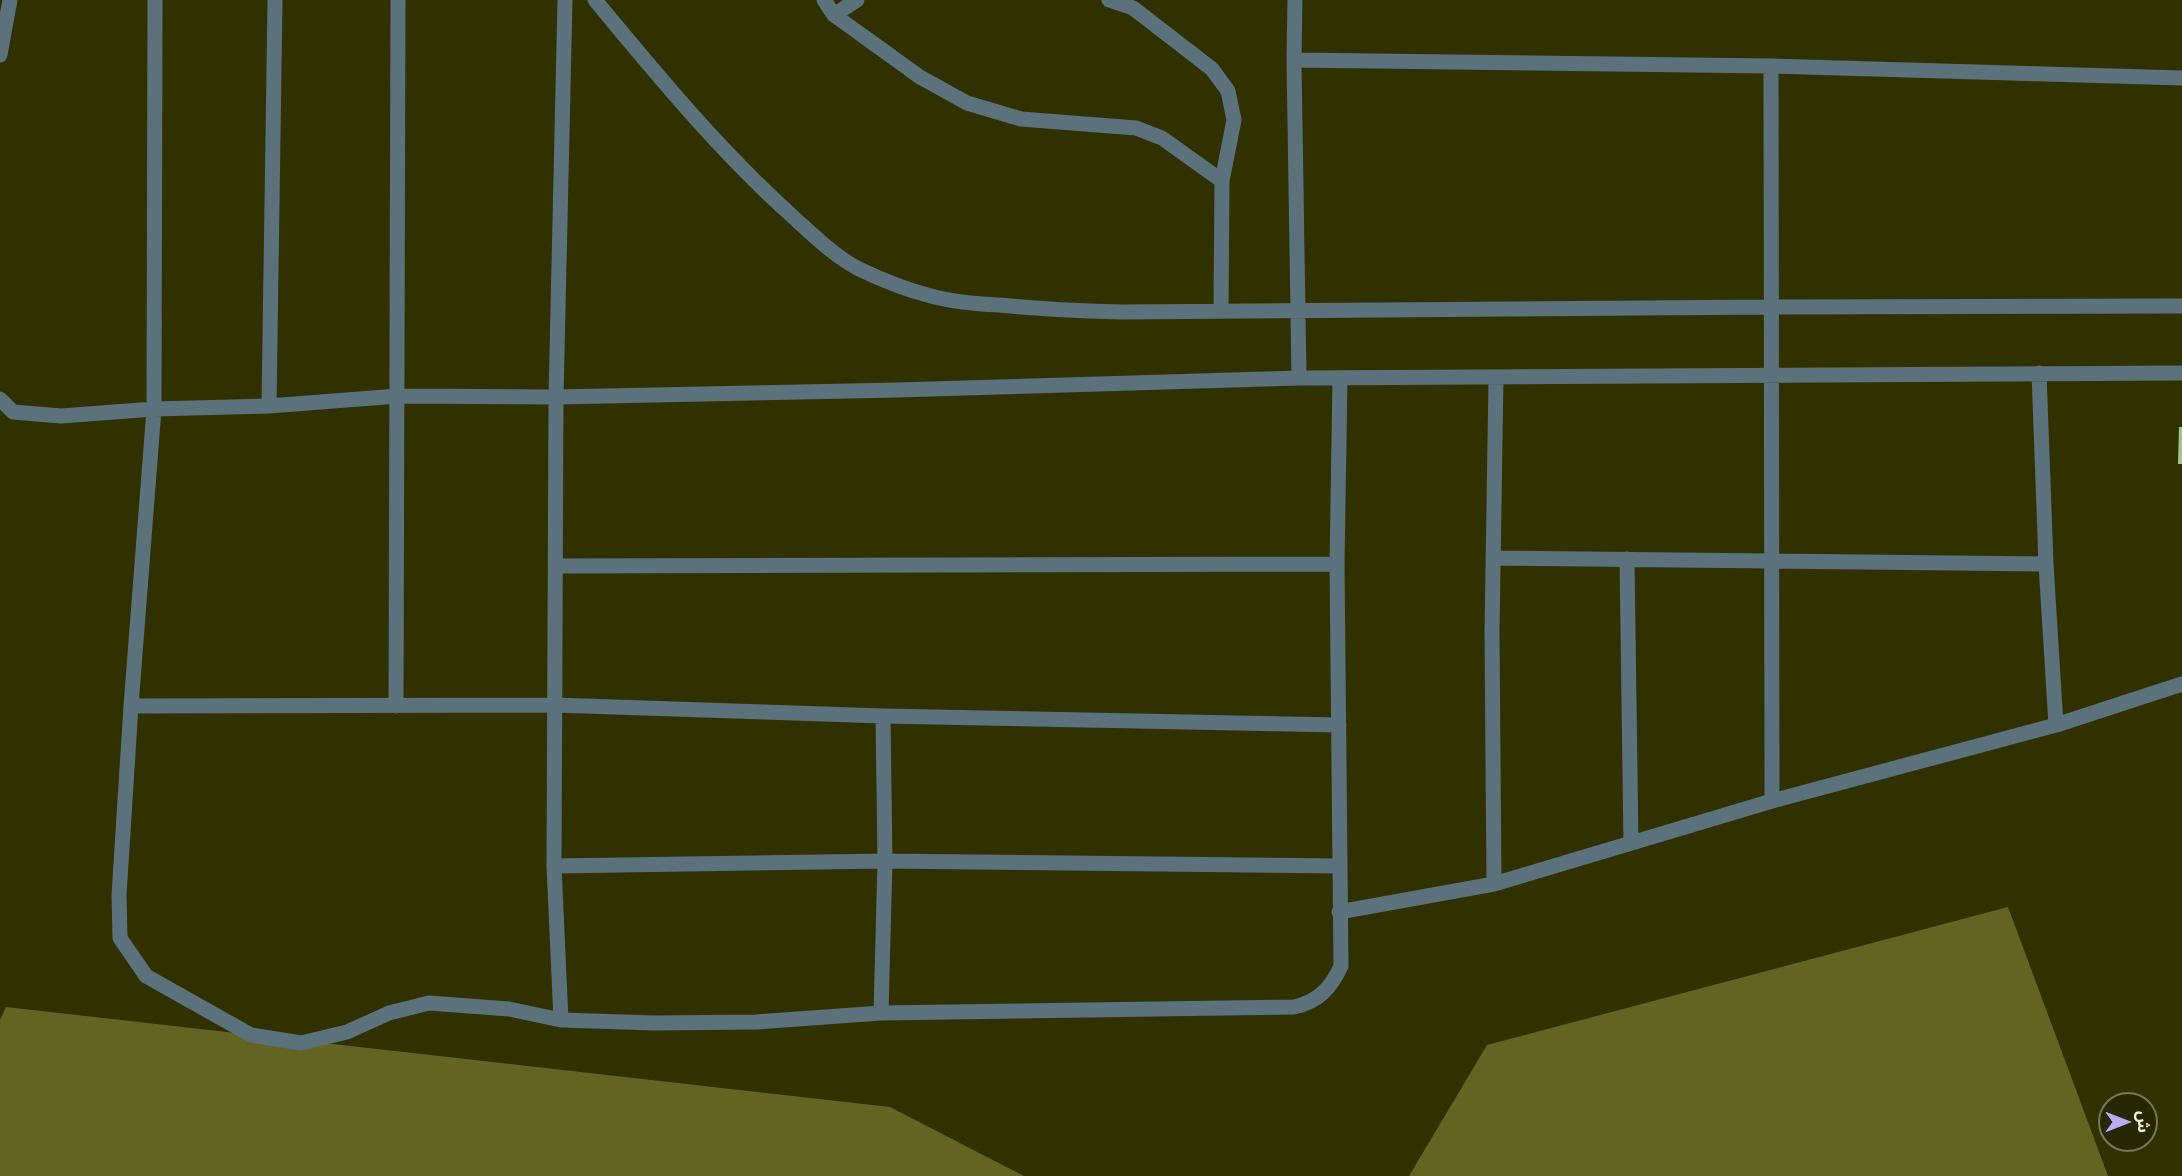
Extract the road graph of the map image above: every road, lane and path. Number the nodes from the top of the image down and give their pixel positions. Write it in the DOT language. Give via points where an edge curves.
graph roads {
  1 [pos="10,0"];
  2 [pos="155,0"];
  3 [pos="275,0"];
  4 [pos="398,0"];
  5 [pos="565,0"];
  6 [pos="595,0"];
  7 [pos="825,0"];
  8 [pos="857,0"];
  9 [pos="1109,0"];
  10 [pos="1295,0"];
  11 [pos="834,15"];
  12 [pos="0,55"];
  13 [pos="1294,60"];
  14 [pos="1771,66"];
  15 [pos="2182,78"];
  16 [pos="1222,181"];
  17 [pos="2182,306"];
  18 [pos="1770,307"];
  19 [pos="1297,310"];
  20 [pos="1221,312"];
  21 [pos="2039,373"];
  22 [pos="2182,373"];
  23 [pos="1771,376"];
  24 [pos="1299,378"];
  25 [pos="1340,378"];
  26 [pos="1496,378"];
  27 [pos="398,396"];
  28 [pos="556,397"];
  29 [pos="0,399"];
  30 [pos="269,406"];
  31 [pos="154,409"];
  32 [pos="1493,558"];
  33 [pos="1627,560"];
  34 [pos="1771,560"];
  35 [pos="1337,564"];
  36 [pos="2046,564"];
  37 [pos="556,566"];
  38 [pos="2182,684"];
  39 [pos="396,705"];
  40 [pos="555,705"];
  41 [pos="130,706"];
  42 [pos="882,716"];
  43 [pos="1339,725"];
  44 [pos="2056,725"];
  45 [pos="1772,801"];
  46 [pos="1630,843"];
  47 [pos="885,861"];
  48 [pos="554,866"];
  49 [pos="1340,867"];
  50 [pos="1494,884"];
  51 [pos="1339,912"];
  52 [pos="881,1014"];
  53 [pos="561,1020"];
  1 -- 12 [label="street"];
  2 -- 31 [label="street"];
  3 -- 30 [label="street"];
  4 -- 27 [label="street"];
  5 -- 28 [label="street"];
  6 -- 20 [label="street" via="710,135 766,192 857,268 932,297 966,303 1036,309"];
  7 -- 11 [label="street"];
  8 -- 11 [label="street"];
  9 -- 16 [label="street" via="1133,8 1212,69 1228,91 1234,120"];
  10 -- 13 [label="street"];
  11 -- 16 [label="street" via="920,77 967,103 1021,119 1136,128 1162,138"];
  13 -- 14 [label="street"];
  13 -- 19 [label="street"];
  14 -- 15 [label="street"];
  14 -- 18 [label="street"];
  16 -- 20 [label="street"];
  17 -- 18 [label="street"];
  18 -- 19 [label="street"];
  18 -- 23 [label="street"];
  19 -- 20 [label="street"];
  19 -- 24 [label="street"];
  21 -- 22 [label="street"];
  21 -- 23 [label="street"];
  21 -- 36 [label="street"];
  23 -- 26 [label="street"];
  23 -- 34 [label="street"];
  24 -- 25 [label="street"];
  24 -- 28 [label="street"];
  25 -- 26 [label="street"];
  25 -- 35 [label="street"];
  26 -- 32 [label="street"];
  27 -- 28 [label="street"];
  27 -- 30 [label="street"];
  27 -- 39 [label="street"];
  28 -- 37 [label="street"];
  29 -- 31 [label="street" via="13,412 61,416"];
  30 -- 31 [label="street"];
  31 -- 41 [label="street"];
  32 -- 33 [label="street"];
  32 -- 50 [label="street"];
  33 -- 34 [label="street"];
  33 -- 46 [label="street"];
  34 -- 36 [label="street"];
  34 -- 45 [label="street"];
  35 -- 37 [label="street"];
  35 -- 43 [label="street"];
  36 -- 44 [label="street"];
  37 -- 40 [label="street"];
  38 -- 44 [label="street"];
  39 -- 40 [label="street"];
  39 -- 41 [label="street"];
  40 -- 42 [label="street"];
  40 -- 48 [label="street"];
  41 -- 53 [label="street" via="120,938 146,976 251,1035 301,1043 347,1032 389,1012 429,1003 509,1009"];
  42 -- 43 [label="street"];
  42 -- 47 [label="street"];
  43 -- 49 [label="street"];
  44 -- 45 [label="street"];
  45 -- 46 [label="street"];
  46 -- 50 [label="street"];
  47 -- 48 [label="street"];
  47 -- 49 [label="street"];
  47 -- 52 [label="street"];
  48 -- 53 [label="street"];
  49 -- 51 [label="street"];
  50 -- 51 [label="street"];
  51 -- 52 [label="street" via="1341,966 1329,988 1306,1004"];
  52 -- 53 [label="street" via="756,1022"];
}
